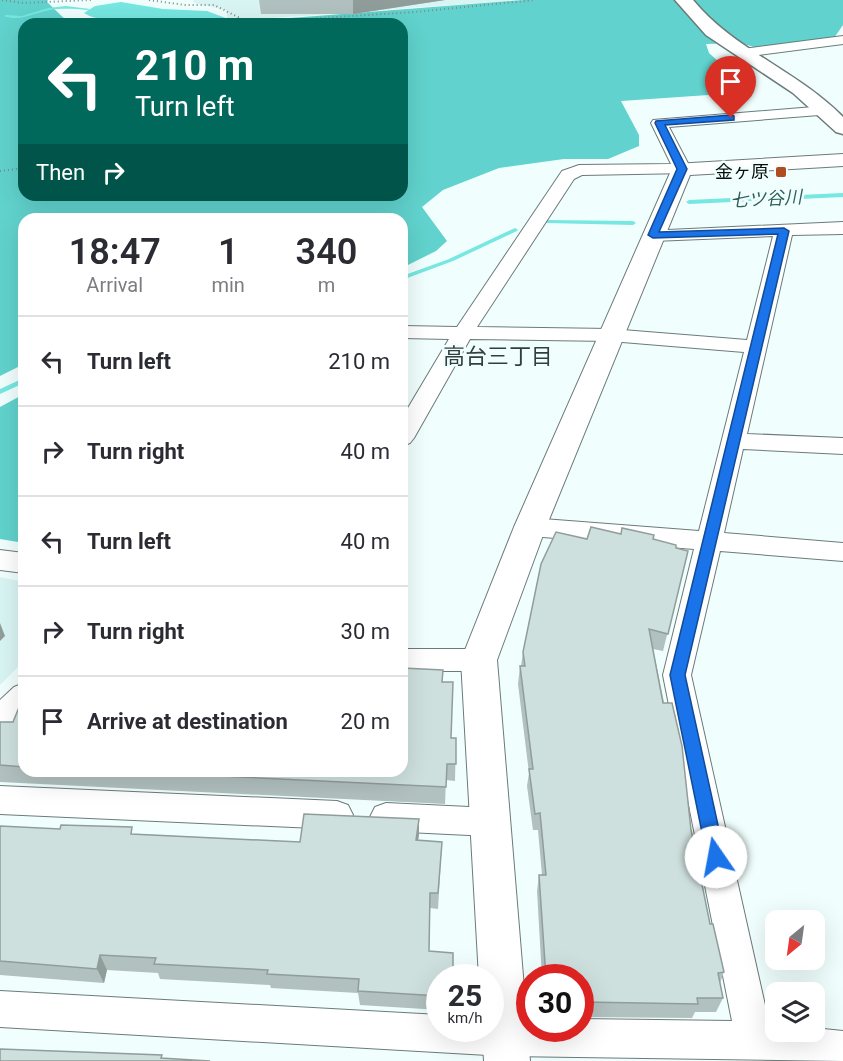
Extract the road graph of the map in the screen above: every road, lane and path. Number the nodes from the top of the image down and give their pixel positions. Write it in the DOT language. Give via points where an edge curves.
graph roads {
  1 [pos="2,0"];
  2 [pos="91,0"];
  3 [pos="149,0"];
  4 [pos="535,0"];
  5 [pos="684,0"];
  6 [pos="49,1"];
  7 [pos="240,18"];
  8 [pos="320,18"];
  9 [pos="843,40"];
  10 [pos="743,53"];
  11 [pos="843,99"];
  12 [pos="824,110"];
  13 [pos="843,128"];
  14 [pos="843,160"];
  15 [pos="18,169"];
  16 [pos="682,169"];
  17 [pos="0,171"];
  18 [pos="843,228"];
  19 [pos="784,231"];
  20 [pos="653,235"];
  21 [pos="408,332"];
  22 [pos="462,334"];
  23 [pos="610,335"];
  24 [pos="756,346"];
  25 [pos="408,428"];
  26 [pos="734,441"];
  27 [pos="843,446"];
  28 [pos="530,527"];
  29 [pos="709,542"];
  30 [pos="843,552"];
  31 [pos="0,560"];
  32 [pos="18,562"];
  33 [pos="408,660"];
  34 [pos="479,660"];
  35 [pos="18,701"];
  36 [pos="0,719"];
  37 [pos="0,800"];
  38 [pos="490,822"];
  39 [pos="0,1010"];
  40 [pos="506,1049"];
  41 [pos="757,1050"];
  42 [pos="843,1050"];
  1 -- 6 [label="path"];
  2 -- 6 [label="path"];
  3 -- 7 [label="path" via="214,5"];
  4 -- 8 [label="path"];
  5 -- 10 [label="main road" via="703,24"];
  9 -- 10 [label="street"];
  10 -- 12 [label="main road"];
  11 -- 12 [label="street"];
  12 -- 13 [label="main road"];
  12 -- 16 [label="street" via="659,123"];
  14 -- 16 [label="street"];
  15 -- 17 [label="path"];
  16 -- 20 [label="street"];
  16 -- 22 [label="street" via="579,170 568,175"];
  18 -- 19 [label="street"];
  19 -- 20 [label="street"];
  19 -- 24 [label="street"];
  20 -- 23 [label="street"];
  21 -- 22 [label="street"];
  22 -- 23 [label="street"];
  22 -- 25 [label="street"];
  23 -- 24 [label="street"];
  23 -- 28 [label="street"];
  24 -- 26 [label="street"];
  26 -- 27 [label="street"];
  26 -- 29 [label="street"];
  28 -- 29 [label="street"];
  28 -- 34 [label="street"];
  29 -- 30 [label="street"];
  29 -- 41 [label="street" via="677,675"];
  31 -- 32 [label="street"];
  33 -- 34 [label="street"];
  34 -- 38 [label="street"];
  35 -- 36 [label="street"];
  37 -- 38 [label="street"];
  38 -- 40 [label="street"];
  39 -- 40 [label="street"];
  40 -- 41 [label="street"];
  41 -- 42 [label="street"];
}
